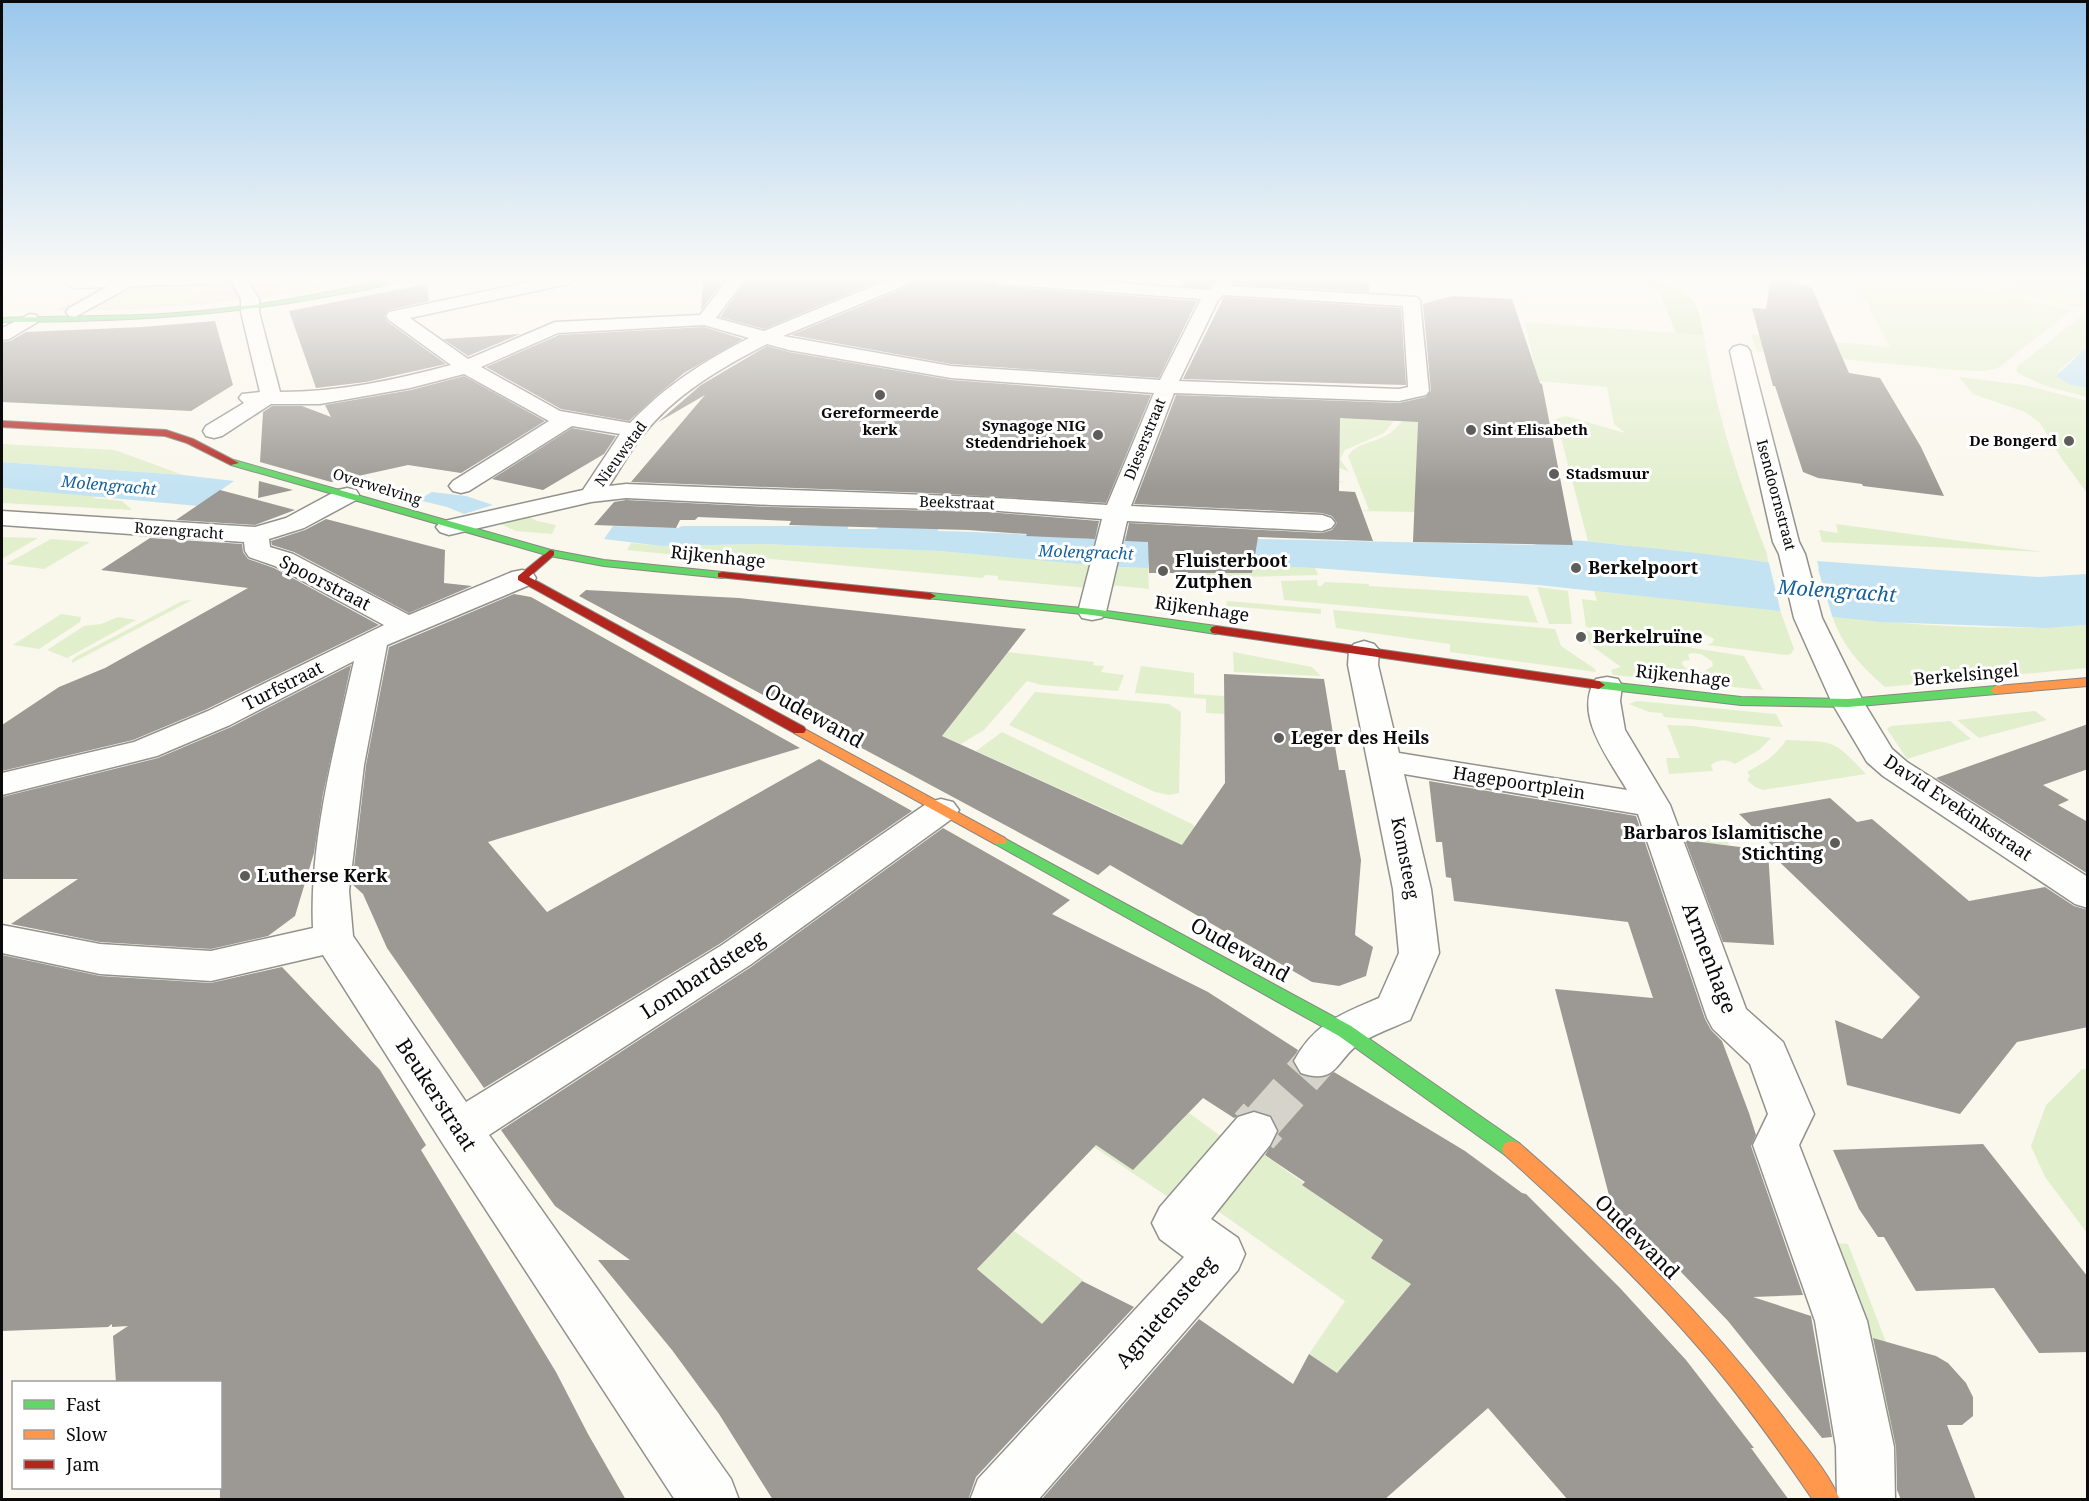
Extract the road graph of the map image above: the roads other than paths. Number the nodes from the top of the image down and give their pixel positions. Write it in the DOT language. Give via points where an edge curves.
graph roads {
  1 [pos="261,349"];
  2 [pos="441,349"];
  3 [pos="498,349"];
  4 [pos="744,349"];
  5 [pos="819,349"];
  6 [pos="1187,349"];
  7 [pos="1415,349"];
  8 [pos="1740,351"];
  9 [pos="466,367"];
  10 [pos="1167,386"];
  11 [pos="257,398"];
  12 [pos="566,420"];
  13 [pos="2,424"];
  14 [pos="635,430"];
  15 [pos="214,431"];
  16 [pos="461,486"];
  17 [pos="347,495"];
  18 [pos="591,495"];
  19 [pos="2,518"];
  20 [pos="1114,522"];
  21 [pos="1322,523"];
  22 [pos="449,527"];
  23 [pos="256,535"];
  24 [pos="550,553"];
  25 [pos="522,579"];
  26 [pos="1092,612"];
  27 [pos="390,633"];
  28 [pos="1364,650"];
  29 [pos="2088,682"];
  30 [pos="1607,686"];
  31 [pos="1848,703"];
  32 [pos="1385,761"];
  33 [pos="2,784"];
  34 [pos="1653,805"];
  35 [pos="941,810"];
  36 [pos="2088,895"];
  37 [pos="2,939"];
  38 [pos="333,939"];
  39 [pos="1345,1031"];
  40 [pos="1316,1061"];
  41 [pos="459,1130"];
  42 [pos="1254,1131"];
  43 [pos="710,1500"];
  44 [pos="999,1500"];
  45 [pos="1828,1500"];
  46 [pos="1866,1500"];
  1 -- 11 [label="street" via="272,392"];
  2 -- 9 [label="street"];
  3 -- 9 [label="street"];
  4 -- 14 [label="street, Nieuwstad" via="675,393"];
  5 -- 10 [label="street" via="951,372"];
  6 -- 10 [label="street, Dieserstraat"];
  7 -- 10 [label="street" via="1419,391 1399,394"];
  8 -- 31 [label="street, Isendoornstraat" via="1808,618"];
  9 -- 11 [label="street" via="410,382 320,398"];
  9 -- 12 [label="street"];
  10 -- 20 [label="street, Dieserstraat"];
  11 -- 15 [label="street"];
  12 -- 14 [label="street"];
  12 -- 16 [label="street"];
  13 -- 17 [label="street, Overwelving" via="180,436 237,465"];
  14 -- 18 [label="street, Nieuwstad"];
  17 -- 22 [label="street, Overwelving"];
  17 -- 23 [label="street, Rozengracht" via="295,523"];
  18 -- 20 [label="street, Beekstraat" via="626,491 987,503"];
  18 -- 22 [label="street, Nieuwstad"];
  19 -- 23 [label="street, Rozengracht"];
  20 -- 21 [label="street, Beekstraat"];
  20 -- 26 [label="street, Dieserstraat"];
  22 -- 24 [label="street, Overwelving"];
  23 -- 27 [label="street, Spoorstraat" via="258,551 284,560"];
  24 -- 25 [label="street, Turfstraat"];
  24 -- 26 [label="street, Rijkenhage" via="615,564"];
  25 -- 27 [label="street, Turfstraat"];
  25 -- 35 [label="street, Oudewand"];
  26 -- 28 [label="street, Rijkenhage"];
  27 -- 33 [label="street, Turfstraat" via="240,708 145,749"];
  27 -- 38 [label="street, Beukerstraat" via="347,765 330,891"];
  28 -- 30 [label="street, Rijkenhage"];
  28 -- 32 [label="street, Komsteeg" via="1363,664"];
  29 -- 31 [label="street, Berkelsingel"];
  30 -- 31 [label="street, Rijkenhage" via="1740,701"];
  30 -- 34 [label="street, Armenhage" via="1604,701 1609,730"];
  31 -- 36 [label="street, David Evekinkstraat" via="1879,755 1895,768"];
  32 -- 34 [label="street, Hagepoortplein"];
  32 -- 39 [label="street, Komsteeg" via="1412,889 1419,953 1395,1009"];
  34 -- 46 [label="street, Armenhage" via="1728,1018 1768,1054 1791,1114 1776,1145 1841,1321 1865,1447"];
  35 -- 39 [label="street, Oudewand"];
  35 -- 41 [label="street, Lombardsteeg" via="736,956"];
  37 -- 38 [label="street" via="100,959 211,966"];
  38 -- 41 [label="street, Beukerstraat"];
  39 -- 40 [label="street"];
  39 -- 45 [label="street, Oudewand" via="1508,1146 1569,1199 1707,1341 1784,1437"];
  41 -- 43 [label="street, Beukerstraat"];
  42 -- 44 [label="street, Agnietensteeg" via="1177,1223 1220,1254"];
}
